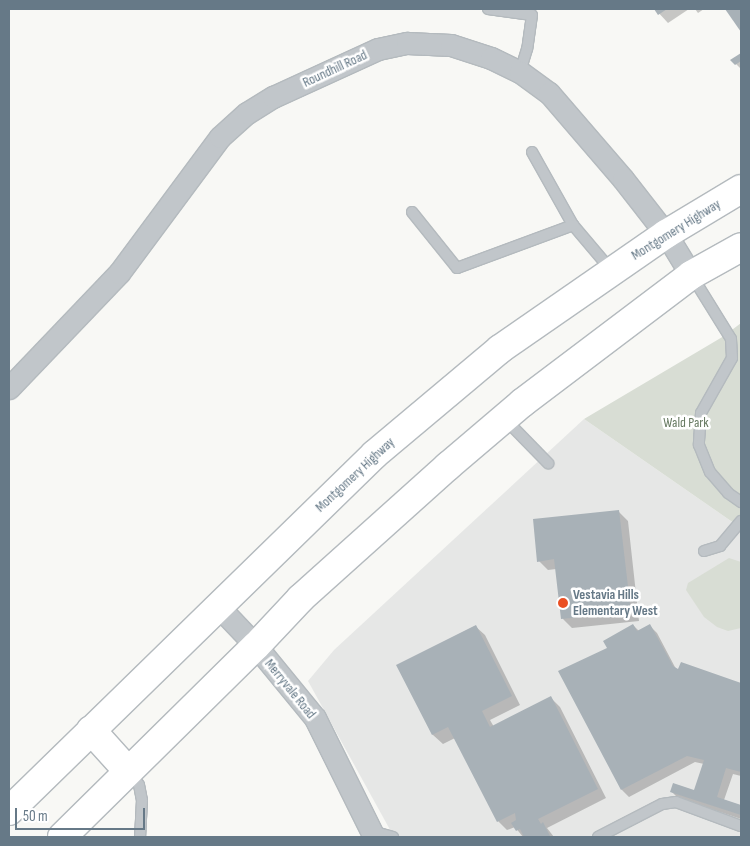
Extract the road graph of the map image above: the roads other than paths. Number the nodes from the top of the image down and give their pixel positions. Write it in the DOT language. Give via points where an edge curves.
graph roads {
  1 [pos="489,9"];
  2 [pos="520,72"];
  3 [pos="532,152"];
  4 [pos="741,189"];
  5 [pos="412,212"];
  6 [pos="573,225"];
  7 [pos="666,234"];
  8 [pos="741,247"];
  9 [pos="611,270"];
  10 [pos="692,275"];
  11 [pos="9,388"];
  12 [pos="504,419"];
  13 [pos="548,463"];
  14 [pos="741,502"];
  15 [pos="741,521"];
  16 [pos="704,551"];
  17 [pos="218,606"];
  18 [pos="256,646"];
  19 [pos="91,730"];
  20 [pos="128,771"];
  21 [pos="9,811"];
  22 [pos="741,826"];
  23 [pos="372,834"];
  24 [pos="62,837"];
  25 [pos="140,837"];
  26 [pos="393,837"];
  27 [pos="598,837"];
  1 -- 2 [label="lane" via="532,15"];
  2 -- 7 [label="street, Roundhill Road" via="555,99"];
  2 -- 11 [label="street, Roundhill Road" via="451,45 408,43 378,49 273,97 247,113 220,137 119,273"];
  3 -- 6 [label="lane"];
  4 -- 7 [label="main road, Montgomery Highway"];
  5 -- 6 [label="lane" via="457,268"];
  6 -- 9 [label="lane"];
  7 -- 9 [label="main road, Montgomery Highway"];
  7 -- 10 [label="street, Roundhill Road"];
  8 -- 10 [label="main road"];
  9 -- 17 [label="main road, Montgomery Highway" via="500,349 375,454"];
  10 -- 12 [label="main road"];
  10 -- 14 [label="lane" via="731,338 732,358 701,413 699,445 710,472 728,493"];
  12 -- 13 [label="lane"];
  12 -- 18 [label="main road" via="301,598"];
  15 -- 16 [label="lane" via="720,546"];
  17 -- 18 [label="street, Merryvale Road"];
  17 -- 19 [label="main road, Montgomery Highway"];
  18 -- 20 [label="main road"];
  18 -- 23 [label="street, Merryvale Road" via="315,718"];
  19 -- 20 [label="main road"];
  19 -- 21 [label="main road, Montgomery Highway"];
  20 -- 24 [label="main road"];
  20 -- 25 [label="lane" via="139,785 142,800"];
  22 -- 27 [label="lane" via="676,802 662,804"];
  23 -- 26 [label="lane"];
}
